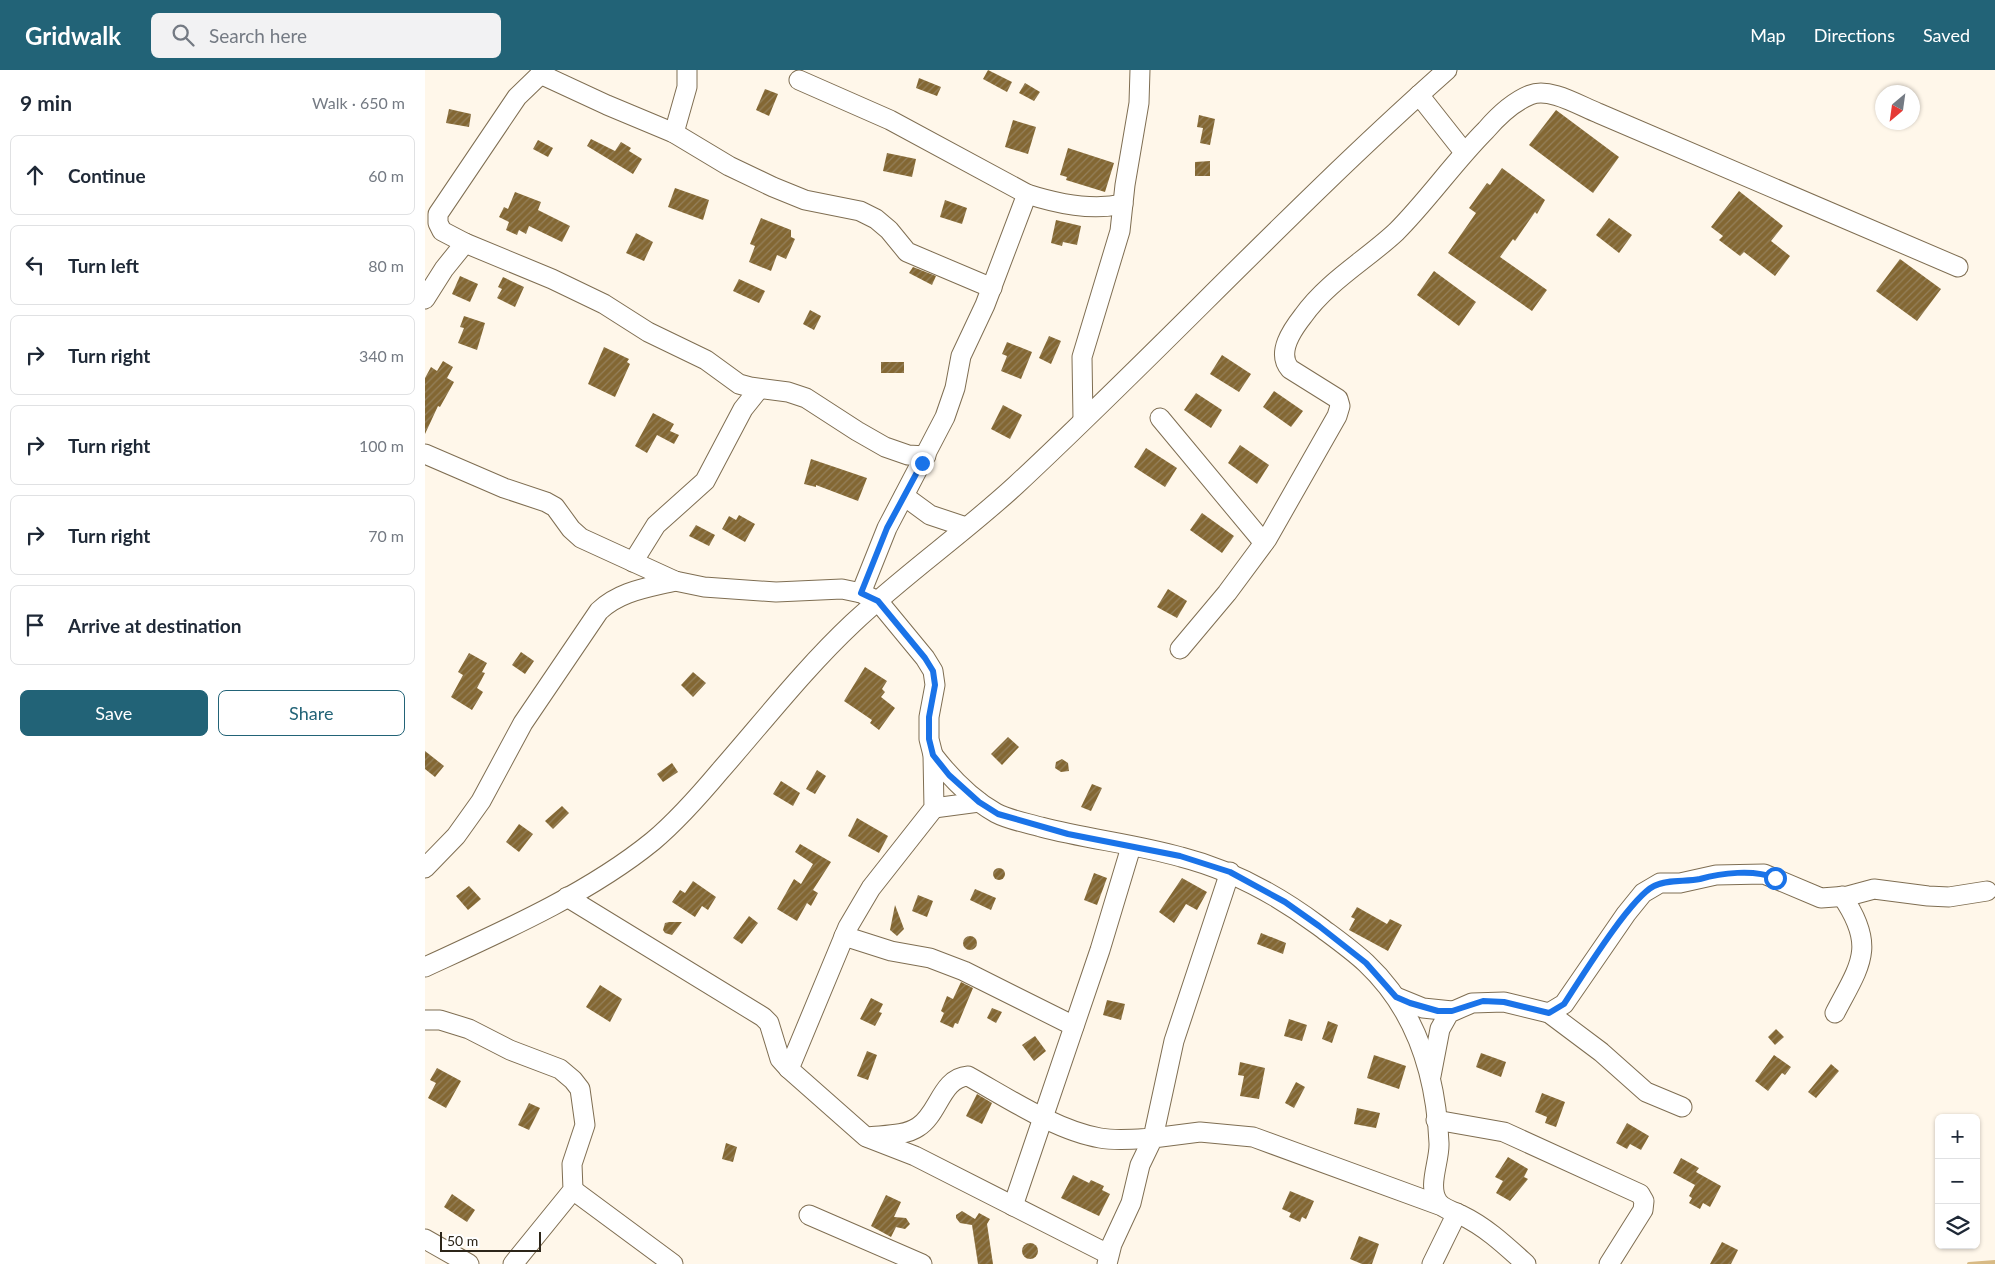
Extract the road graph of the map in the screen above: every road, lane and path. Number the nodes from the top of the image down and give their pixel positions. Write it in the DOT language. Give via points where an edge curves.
graph roads {
  1 [pos="687,70"];
  2 [pos="1140,70"];
  3 [pos="1447,70"];
  4 [pos="543,72"];
  5 [pos="799,80"];
  6 [pos="1419,95"];
  7 [pos="673,133"];
  8 [pos="1464,152"];
  9 [pos="1027,194"];
  10 [pos="1123,204"];
  11 [pos="465,243"];
  12 [pos="1958,267"];
  13 [pos="992,288"];
  14 [pos="425,299"];
  15 [pos="759,388"];
  16 [pos="1160,418"];
  17 [pos="1083,419"];
  18 [pos="425,454"];
  19 [pos="926,456"];
  20 [pos="905,496"];
  21 [pos="966,527"];
  22 [pos="1264,543"];
  23 [pos="633,562"];
  24 [pos="675,581"];
  25 [pos="861,593"];
  26 [pos="878,601"];
  27 [pos="1180,649"];
  28 [pos="933,755"];
  29 [pos="979,802"];
  30 [pos="934,808"];
  31 [pos="1131,846"];
  32 [pos="425,868"];
  33 [pos="1230,872"];
  34 [pos="1987,891"];
  35 [pos="1842,896"];
  36 [pos="567,897"];
  37 [pos="844,936"];
  38 [pos="425,967"];
  39 [pos="1396,997"];
  40 [pos="1452,1011"];
  41 [pos="1549,1013"];
  42 [pos="1835,1014"];
  43 [pos="425,1020"];
  44 [pos="1074,1026"];
  45 [pos="789,1069"];
  46 [pos="1431,1079"];
  47 [pos="1682,1108"];
  48 [pos="1042,1116"];
  49 [pos="1436,1120"];
  50 [pos="866,1137"];
  51 [pos="1153,1138"];
  52 [pos="573,1190"];
  53 [pos="1439,1204"];
  54 [pos="1013,1206"];
  55 [pos="1457,1213"];
  56 [pos="809,1215"];
  57 [pos="425,1240"];
  58 [pos="1108,1259"];
  59 [pos="469,1264"];
  60 [pos="513,1264"];
  61 [pos="673,1264"];
  62 [pos="922,1264"];
  63 [pos="1432,1264"];
  64 [pos="1526,1264"];
  65 [pos="1609,1264"];
  1 -- 7 [label="street" via="687,87"];
  2 -- 10 [label="street" via="1139,103"];
  3 -- 6 [label="street"];
  4 -- 7 [label="street" via="607,106"];
  4 -- 11 [label="street" via="517,97 438,214 437,223 443,231"];
  5 -- 9 [label="street" via="890,120"];
  6 -- 8 [label="street"];
  6 -- 17 [label="street" via="1355,153"];
  7 -- 13 [label="street" via="773,187 805,200 860,211 889,230 907,252"];
  8 -- 12 [label="street" via="1515,103 1532,94 1552,95"];
  8 -- 22 [label="street" via="1396,231 1314,302 1290,336 1283,355 1284,362 1290,369 1331,393 1340,406"];
  9 -- 10 [label="street" via="1089,207"];
  9 -- 13 [label="street"];
  10 -- 17 [label="street" via="1120,231 1082,357"];
  11 -- 14 [label="street"];
  11 -- 15 [label="street" via="578,291 706,360 739,384"];
  13 -- 19 [label="street" via="961,356 945,417"];
  15 -- 19 [label="street" via="806,398 885,447 908,455"];
  15 -- 23 [label="street" via="743,409 705,481 656,525"];
  16 -- 22 [label="street"];
  17 -- 21 [label="street" via="1014,487"];
  18 -- 23 [label="street" via="546,502 555,507 581,538"];
  19 -- 20 [label="street"];
  20 -- 21 [label="street" via="930,515"];
  20 -- 25 [label="street" via="887,528"];
  21 -- 26 [label="street"];
  22 -- 27 [label="street"];
  23 -- 24 [label="street"];
  24 -- 25 [label="street" via="741,591 842,588"];
  24 -- 32 [label="street" via="624,593 599,611 523,723 481,801 456,836"];
  25 -- 26 [label="street"];
  26 -- 28 [label="street" via="933,671 935,685 929,739"];
  26 -- 36 [label="street" via="804,675 684,812 628,860"];
  28 -- 29 [label="street" via="949,775"];
  28 -- 30 [label="street"];
  29 -- 30 [label="street"];
  29 -- 31 [label="street" via="998,814 1027,823"];
  30 -- 37 [label="street" via="871,888"];
  31 -- 33 [label="street" via="1180,856"];
  31 -- 44 [label="street"];
  33 -- 39 [label="street" via="1285,902 1319,926 1366,963"];
  33 -- 51 [label="street" via="1174,1041"];
  34 -- 35 [label="street" via="1949,897 1874,890"];
  35 -- 41 [label="street" via="1821,898 1764,874 1716,875 1680,883 1660,883 1643,893 1625,914 1564,1004"];
  35 -- 42 [label="street" via="1860,927 1862,956"];
  36 -- 38 [label="street"];
  36 -- 45 [label="street" via="763,1017 769,1023 780,1059"];
  37 -- 44 [label="street" via="956,968"];
  37 -- 45 [label="street"];
  39 -- 40 [label="street" via="1423,1008"];
  39 -- 46 [label="street" via="1415,1030"];
  40 -- 41 [label="street" via="1483,1001 1504,1002"];
  40 -- 46 [label="street" via="1440,1029"];
  41 -- 47 [label="street" via="1601,1052 1646,1092"];
  43 -- 52 [label="street" via="440,1020 469,1029 510,1050 560,1069 573,1080 580,1089 585,1125 572,1164"];
  44 -- 48 [label="street"];
  45 -- 50 [label="street"];
  46 -- 49 [label="street"];
  48 -- 50 [label="street" via="968,1076 959,1076 950,1083 917,1128"];
  48 -- 51 [label="street" via="1099,1138"];
  48 -- 54 [label="street"];
  49 -- 53 [label="street" via="1439,1144 1435,1194"];
  49 -- 65 [label="street" via="1504,1132 1639,1194 1644,1202 1643,1210"];
  50 -- 54 [label="street" via="915,1156"];
  51 -- 53 [label="street" via="1201,1132 1253,1137"];
  51 -- 58 [label="street" via="1140,1165 1131,1203"];
  52 -- 60 [label="street"];
  52 -- 61 [label="street"];
  53 -- 55 [label="street"];
  54 -- 58 [label="street"];
  55 -- 63 [label="street"];
  55 -- 64 [label="street" via="1498,1238"];
  56 -- 62 [label="street"];
  57 -- 59 [label="street"];
}
